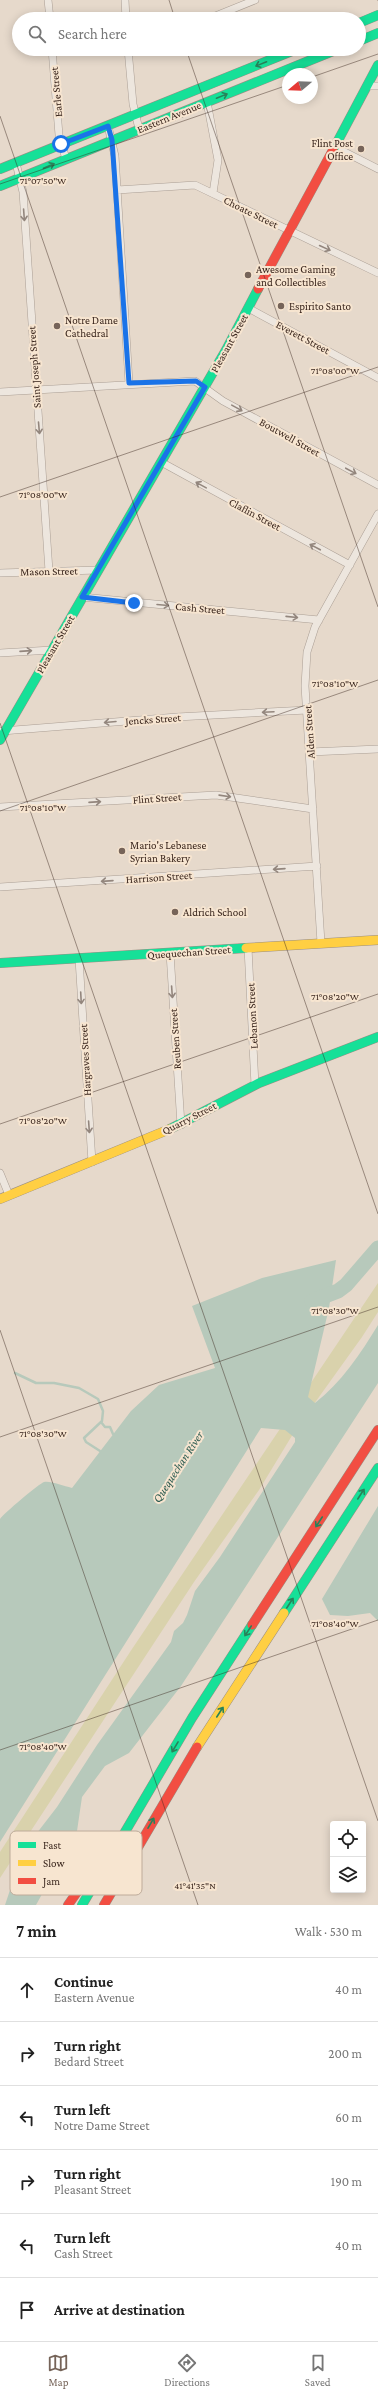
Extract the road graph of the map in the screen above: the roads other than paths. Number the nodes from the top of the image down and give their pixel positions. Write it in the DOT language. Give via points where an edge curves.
graph roads {
  1 [pos="48,0"];
  2 [pos="125,0"];
  3 [pos="255,0"];
  4 [pos="49,12"];
  5 [pos="126,12"];
  6 [pos="225,12"];
  7 [pos="378,15"];
  8 [pos="366,20"];
  9 [pos="378,33"];
  10 [pos="366,38"];
  11 [pos="53,56"];
  12 [pos="130,56"];
  13 [pos="280,56"];
  14 [pos="321,56"];
  15 [pos="378,65"];
  16 [pos="367,86"];
  17 [pos="378,86"];
  18 [pos="207,102"];
  19 [pos="135,115"];
  20 [pos="108,126"];
  21 [pos="139,129"];
  22 [pos="112,140"];
  23 [pos="61,144"];
  24 [pos="334,146"];
  25 [pos="66,158"];
  26 [pos="16,163"];
  27 [pos="0,169"];
  28 [pos="378,169"];
  29 [pos="20,177"];
  30 [pos="0,186"];
  31 [pos="117,190"];
  32 [pos="213,193"];
  33 [pos="290,231"];
  34 [pos="378,273"];
  35 [pos="248,308"];
  36 [pos="378,378"];
  37 [pos="129,383"];
  38 [pos="205,387"];
  39 [pos="36,389"];
  40 [pos="0,392"];
  41 [pos="161,462"];
  42 [pos="378,485"];
  43 [pos="378,514"];
  44 [pos="350,566"];
  45 [pos="98,570"];
  46 [pos="49,571"];
  47 [pos="0,573"];
  48 [pos="82,597"];
  49 [pos="319,620"];
  50 [pos="52,650"];
  51 [pos="0,653"];
  52 [pos="307,710"];
  53 [pos="3,731"];
  54 [pos="0,740"];
  55 [pos="378,749"];
  56 [pos="310,752"];
  57 [pos="0,807"];
  58 [pos="313,809"];
  59 [pos="318,866"];
  60 [pos="0,887"];
  61 [pos="378,940"];
  62 [pos="321,943"];
  63 [pos="248,948"];
  64 [pos="170,954"];
  65 [pos="79,959"];
  66 [pos="0,963"];
  67 [pos="378,1037"];
  68 [pos="255,1084"];
  69 [pos="181,1125"];
  70 [pos="92,1162"];
  71 [pos="0,1173"];
  72 [pos="4,1197"];
  73 [pos="378,1430"];
  74 [pos="378,1468"];
  75 [pos="144,1798"];
  76 [pos="121,1831"];
  77 [pos="125,1831"];
  78 [pos="142,1839"];
  79 [pos="75,1895"];
  80 [pos="88,1895"];
  81 [pos="110,1895"];
  82 [pos="68,1905"];
  83 [pos="82,1905"];
  84 [pos="104,1905"];
  1 -- 4 [label="street"];
  2 -- 5 [label="street"];
  3 -- 6 [label="street"];
  7 -- 8 [label="main road"];
  9 -- 10 [label="main road"];
  11 -- 23 [label="street, Earle Street"];
  12 -- 19 [label="street"];
  13 -- 19 [label="main road, Eastern Avenue, one-way"];
  18 -- 14 [label="main road, Eastern Avenue, one-way"];
  15 -- 16 [label="main road, Pleasant Street"];
  16 -- 17 [label="street"];
  16 -- 24 [label="main road, Pleasant Street"];
  18 -- 21 [label="main road, Eastern Avenue"];
  18 -- 32 [label="street" via="218,160"];
  19 -- 20 [label="main road, Eastern Avenue"];
  19 -- 21 [label="street"];
  20 -- 22 [label="street"];
  20 -- 23 [label="main road, Eastern Avenue"];
  21 -- 22 [label="main road, Eastern Avenue"];
  22 -- 25 [label="main road, Eastern Avenue"];
  22 -- 31 [label="street"];
  23 -- 25 [label="street, Earle Street"];
  23 -- 26 [label="main road, Eastern Avenue"];
  24 -- 28 [label="street"];
  24 -- 33 [label="main road, Pleasant Street"];
  29 -- 25 [label="main road, Eastern Avenue, one-way"];
  26 -- 27 [label="main road, Eastern Avenue"];
  26 -- 29 [label="street, Saint Joseph Street"];
  29 -- 30 [label="main road, Eastern Avenue"];
  29 -- 39 [label="street, Saint Joseph Street, one-way"];
  31 -- 32 [label="street, Choate Street" via="195,185"];
  31 -- 37 [label="street"];
  32 -- 33 [label="street, Choate Street"];
  33 -- 34 [label="street, Choate Street, one-way"];
  33 -- 35 [label="main road, Pleasant Street"];
  35 -- 36 [label="street, Everett Street"];
  35 -- 38 [label="main road, Pleasant Street"];
  37 -- 38 [label="street, Boutwell Street" via="196,381"];
  37 -- 39 [label="street, Boutwell Street"];
  38 -- 41 [label="main road, Pleasant Street"];
  38 -- 42 [label="street, Boutwell Street, one-way" via="223,400"];
  39 -- 40 [label="street, Boutwell Street"];
  39 -- 46 [label="street, Saint Joseph Street, one-way"];
  44 -- 41 [label="street, Claflin Street, one-way"];
  41 -- 45 [label="main road, Pleasant Street"];
  43 -- 44 [label="street, Alden Street"];
  44 -- 49 [label="street, Alden Street"];
  45 -- 46 [label="street, Mason Street"];
  45 -- 48 [label="main road, Pleasant Street"];
  46 -- 47 [label="street, Mason Street"];
  48 -- 49 [label="street, Cash Street, one-way"];
  48 -- 50 [label="main road, Pleasant Street"];
  49 -- 52 [label="street, Alden Street" via="310,639 306,658"];
  51 -- 50 [label="street, one-way"];
  50 -- 53 [label="main road, Pleasant Street"];
  52 -- 53 [label="street, Jencks Street, one-way" via="172,717"];
  52 -- 56 [label="street, Alden Street"];
  53 -- 54 [label="main road, Pleasant Street"];
  55 -- 56 [label="street"];
  56 -- 58 [label="street, Alden Street"];
  57 -- 58 [label="street, Flint Street, one-way" via="216,795"];
  58 -- 59 [label="street, Alden Street"];
  59 -- 60 [label="street, Harrison Street, one-way"];
  59 -- 62 [label="street, Alden Street"];
  61 -- 62 [label="main road, Quequechan Street"];
  62 -- 63 [label="main road, Quequechan Street"];
  63 -- 64 [label="main road, Quequechan Street"];
  63 -- 68 [label="street, Lebanon Street"];
  64 -- 65 [label="main road, Quequechan Street"];
  64 -- 69 [label="street, Reuben Street, one-way"];
  65 -- 66 [label="main road, Quequechan Street"];
  65 -- 70 [label="street, Hargraves Street, one-way"];
  67 -- 68 [label="main road, Quarry Street"];
  68 -- 69 [label="main road, Quarry Street"];
  69 -- 70 [label="main road, Quarry Street"];
  70 -- 72 [label="main road, Quarry Street"];
  71 -- 72 [label="street"];
  73 -- 75 [label="main road, one-way" via="209,1692"];
  78 -- 74 [label="main road, one-way" via="173,1785"];
  75 -- 76 [label="main road"];
  75 -- 77 [label="main road"];
  79 -- 82 [label="main road"];
  80 -- 83 [label="main road"];
  84 -- 81 [label="main road, one-way"];
}
